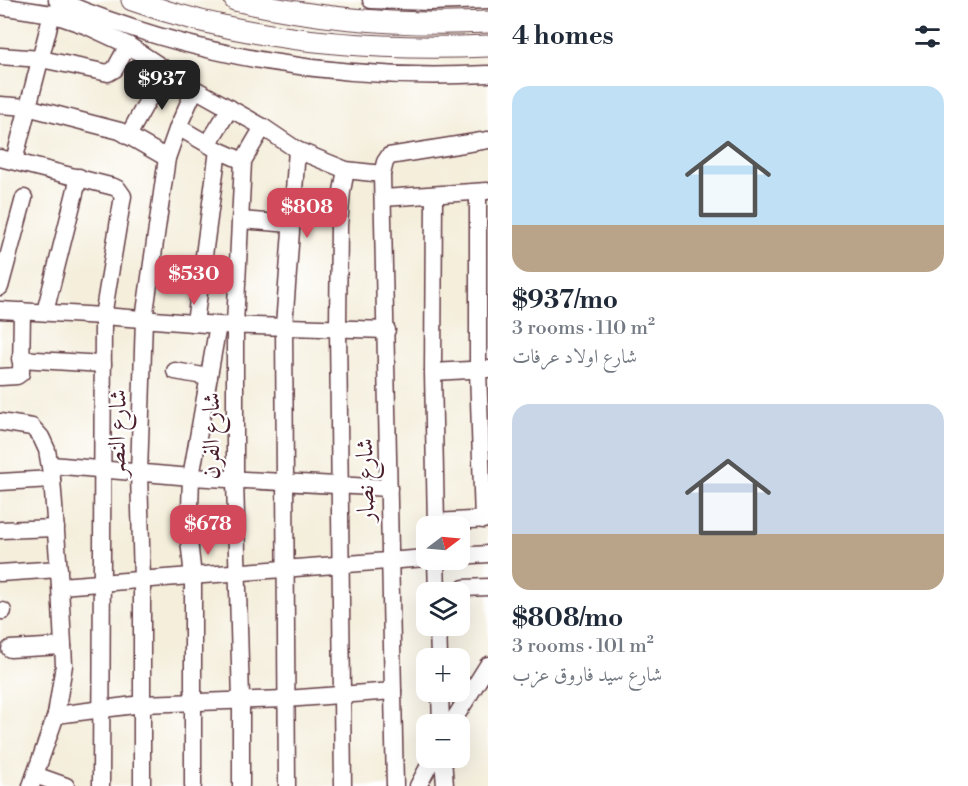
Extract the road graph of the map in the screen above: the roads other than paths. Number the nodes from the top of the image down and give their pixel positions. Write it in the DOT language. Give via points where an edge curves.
graph roads {
  1 [pos="132,0"];
  2 [pos="235,0"];
  3 [pos="371,0"];
  4 [pos="488,0"];
  5 [pos="0,6"];
  6 [pos="54,7"];
  7 [pos="488,22"];
  8 [pos="128,45"];
  9 [pos="488,46"];
  10 [pos="0,56"];
  11 [pos="41,59"];
  12 [pos="165,69"];
  13 [pos="488,74"];
  14 [pos="195,89"];
  15 [pos="0,105"];
  16 [pos="27,107"];
  17 [pos="230,108"];
  18 [pos="263,126"];
  19 [pos="178,127"];
  20 [pos="128,136"];
  21 [pos="488,140"];
  22 [pos="213,147"];
  23 [pos="297,150"];
  24 [pos="167,158"];
  25 [pos="7,159"];
  26 [pos="243,161"];
  27 [pos="346,170"];
  28 [pos="382,174"];
  29 [pos="79,177"];
  30 [pos="483,191"];
  31 [pos="434,195"];
  32 [pos="24,198"];
  33 [pos="383,198"];
  34 [pos="240,220"];
  35 [pos="291,224"];
  36 [pos="0,287"];
  37 [pos="0,310"];
  38 [pos="22,311"];
  39 [pos="45,312"];
  40 [pos="103,315"];
  41 [pos="144,319"];
  42 [pos="195,323"];
  43 [pos="227,325"];
  44 [pos="284,327"];
  45 [pos="338,328"];
  46 [pos="387,330"];
  47 [pos="21,359"];
  48 [pos="103,364"];
  49 [pos="483,369"];
  50 [pos="175,371"];
  51 [pos="433,372"];
  52 [pos="0,377"];
  53 [pos="209,377"];
  54 [pos="0,422"];
  55 [pos="102,470"];
  56 [pos="51,472"];
  57 [pos="139,473"];
  58 [pos="191,477"];
  59 [pos="235,480"];
  60 [pos="0,482"];
  61 [pos="284,483"];
  62 [pos="341,486"];
  63 [pos="389,488"];
  64 [pos="436,516"];
  65 [pos="485,519"];
  66 [pos="470,521"];
  67 [pos="56,528"];
  68 [pos="0,530"];
  69 [pos="488,554"];
  70 [pos="470,555"];
  71 [pos="416,559"];
  72 [pos="391,560"];
  73 [pos="340,564"];
  74 [pos="287,569"];
  75 [pos="0,573"];
  76 [pos="238,573"];
  77 [pos="60,577"];
  78 [pos="193,577"];
  79 [pos="142,580"];
  80 [pos="101,583"];
  81 [pos="470,588"];
  82 [pos="488,588"];
  83 [pos="63,646"];
  84 [pos="10,649"];
  85 [pos="488,664"];
  86 [pos="393,691"];
  87 [pos="342,694"];
  88 [pos="286,699"];
  89 [pos="241,700"];
  90 [pos="193,702"];
  91 [pos="142,704"];
  92 [pos="101,708"];
  93 [pos="458,714"];
  94 [pos="56,715"];
  95 [pos="428,768"];
  96 [pos="444,768"];
  97 [pos="33,781"];
  98 [pos="66,786"];
  99 [pos="100,786"];
  100 [pos="142,786"];
  101 [pos="193,786"];
  102 [pos="241,786"];
  103 [pos="287,786"];
  104 [pos="343,786"];
  105 [pos="395,786"];
  106 [pos="418,786"];
  107 [pos="445,786"];
  1 -- 9 [label="main road" via="272,36 390,47"];
  2 -- 7 [label="main road" via="364,19"];
  3 -- 4 [label="street"];
  5 -- 6 [label="street"];
  6 -- 8 [label="street"];
  6 -- 11 [label="street"];
  6 -- 13 [label="street" via="89,13 159,37 240,57 317,70 434,76"];
  8 -- 11 [label="street" via="115,69 108,73"];
  8 -- 12 [label="street"];
  10 -- 11 [label="street"];
  11 -- 16 [label="street"];
  12 -- 14 [label="street"];
  12 -- 20 [label="street"];
  14 -- 17 [label="street"];
  14 -- 19 [label="street, شارع النصر"];
  15 -- 16 [label="street"];
  16 -- 20 [label="street"];
  16 -- 25 [label="street"];
  17 -- 18 [label="street"];
  17 -- 22 [label="street"];
  18 -- 23 [label="street"];
  18 -- 26 [label="street, شارع الفرن"];
  19 -- 22 [label="street"];
  19 -- 24 [label="street, شارع النصر"];
  20 -- 24 [label="street"];
  21 -- 28 [label="street" via="389,156"];
  22 -- 26 [label="street"];
  22 -- 42 [label="street"];
  23 -- 27 [label="street"];
  23 -- 35 [label="street"];
  24 -- 41 [label="street, شارع النصر"];
  25 -- 29 [label="street"];
  26 -- 34 [label="street, شارع الفرن"];
  27 -- 28 [label="street"];
  27 -- 45 [label="street" via="339,225"];
  28 -- 33 [label="street, شارع نصار"];
  29 -- 39 [label="street"];
  29 -- 40 [label="street" via="114,187 122,193 124,202"];
  30 -- 31 [label="street"];
  30 -- 49 [label="street"];
  31 -- 33 [label="street"];
  31 -- 51 [label="street"];
  32 -- 36 [label="street"];
  33 -- 46 [label="street, شارع نصار"];
  34 -- 35 [label="street"];
  34 -- 43 [label="street, شارع الفرن"];
  35 -- 44 [label="street"];
  37 -- 38 [label="street"];
  38 -- 39 [label="street"];
  38 -- 47 [label="street"];
  39 -- 40 [label="street"];
  40 -- 41 [label="street"];
  40 -- 48 [label="street"];
  41 -- 42 [label="street"];
  41 -- 57 [label="street, شارع النصر"];
  42 -- 43 [label="street"];
  43 -- 44 [label="street"];
  43 -- 53 [label="street"];
  43 -- 59 [label="street, شارع الفرن"];
  44 -- 45 [label="street"];
  44 -- 61 [label="street"];
  45 -- 46 [label="street"];
  45 -- 62 [label="street"];
  46 -- 63 [label="street, شارع نصار"];
  47 -- 48 [label="street"];
  47 -- 52 [label="street" via="20,375"];
  48 -- 55 [label="street"];
  49 -- 51 [label="street"];
  49 -- 65 [label="street"];
  50 -- 53 [label="street"];
  51 -- 64 [label="street"];
  53 -- 58 [label="street"];
  54 -- 56 [label="street" via="32,427 47,450"];
  55 -- 56 [label="street"];
  55 -- 57 [label="street"];
  55 -- 80 [label="street"];
  56 -- 60 [label="street"];
  56 -- 67 [label="street"];
  57 -- 58 [label="street"];
  57 -- 79 [label="street, شارع النصر"];
  58 -- 59 [label="street"];
  58 -- 78 [label="street" via="189,540"];
  59 -- 61 [label="street"];
  59 -- 76 [label="street, شارع الفرن"];
  61 -- 62 [label="street"];
  61 -- 74 [label="street"];
  62 -- 63 [label="street"];
  62 -- 73 [label="street"];
  63 -- 72 [label="street, شارع نصار"];
  65 -- 66 [label="street"];
  67 -- 68 [label="street"];
  67 -- 77 [label="street"];
  69 -- 70 [label="street"];
  71 -- 72 [label="street"];
  72 -- 73 [label="street"];
  72 -- 86 [label="street, شارع نصار"];
  73 -- 74 [label="street"];
  73 -- 87 [label="street"];
  74 -- 76 [label="street"];
  74 -- 88 [label="street"];
  75 -- 77 [label="street"];
  76 -- 78 [label="street"];
  76 -- 89 [label="street, شارع الفرن"];
  77 -- 80 [label="street"];
  77 -- 83 [label="street"];
  78 -- 79 [label="street"];
  78 -- 90 [label="street"];
  79 -- 80 [label="street"];
  79 -- 91 [label="street, شارع النصر"];
  80 -- 92 [label="street"];
  81 -- 82 [label="street"];
  83 -- 84 [label="street"];
  83 -- 94 [label="street"];
  85 -- 93 [label="street"];
  86 -- 87 [label="street"];
  86 -- 105 [label="street, شارع نصار"];
  87 -- 88 [label="street"];
  87 -- 104 [label="street"];
  88 -- 89 [label="street"];
  88 -- 103 [label="street"];
  89 -- 90 [label="street"];
  89 -- 102 [label="street, شارع الفرن"];
  90 -- 91 [label="street"];
  90 -- 101 [label="street"];
  91 -- 92 [label="street"];
  91 -- 100 [label="street, شارع النصر"];
  92 -- 94 [label="street"];
  92 -- 99 [label="street"];
  94 -- 97 [label="street"];
  95 -- 106 [label="street"];
  96 -- 107 [label="street"];
  97 -- 98 [label="street"];
}
